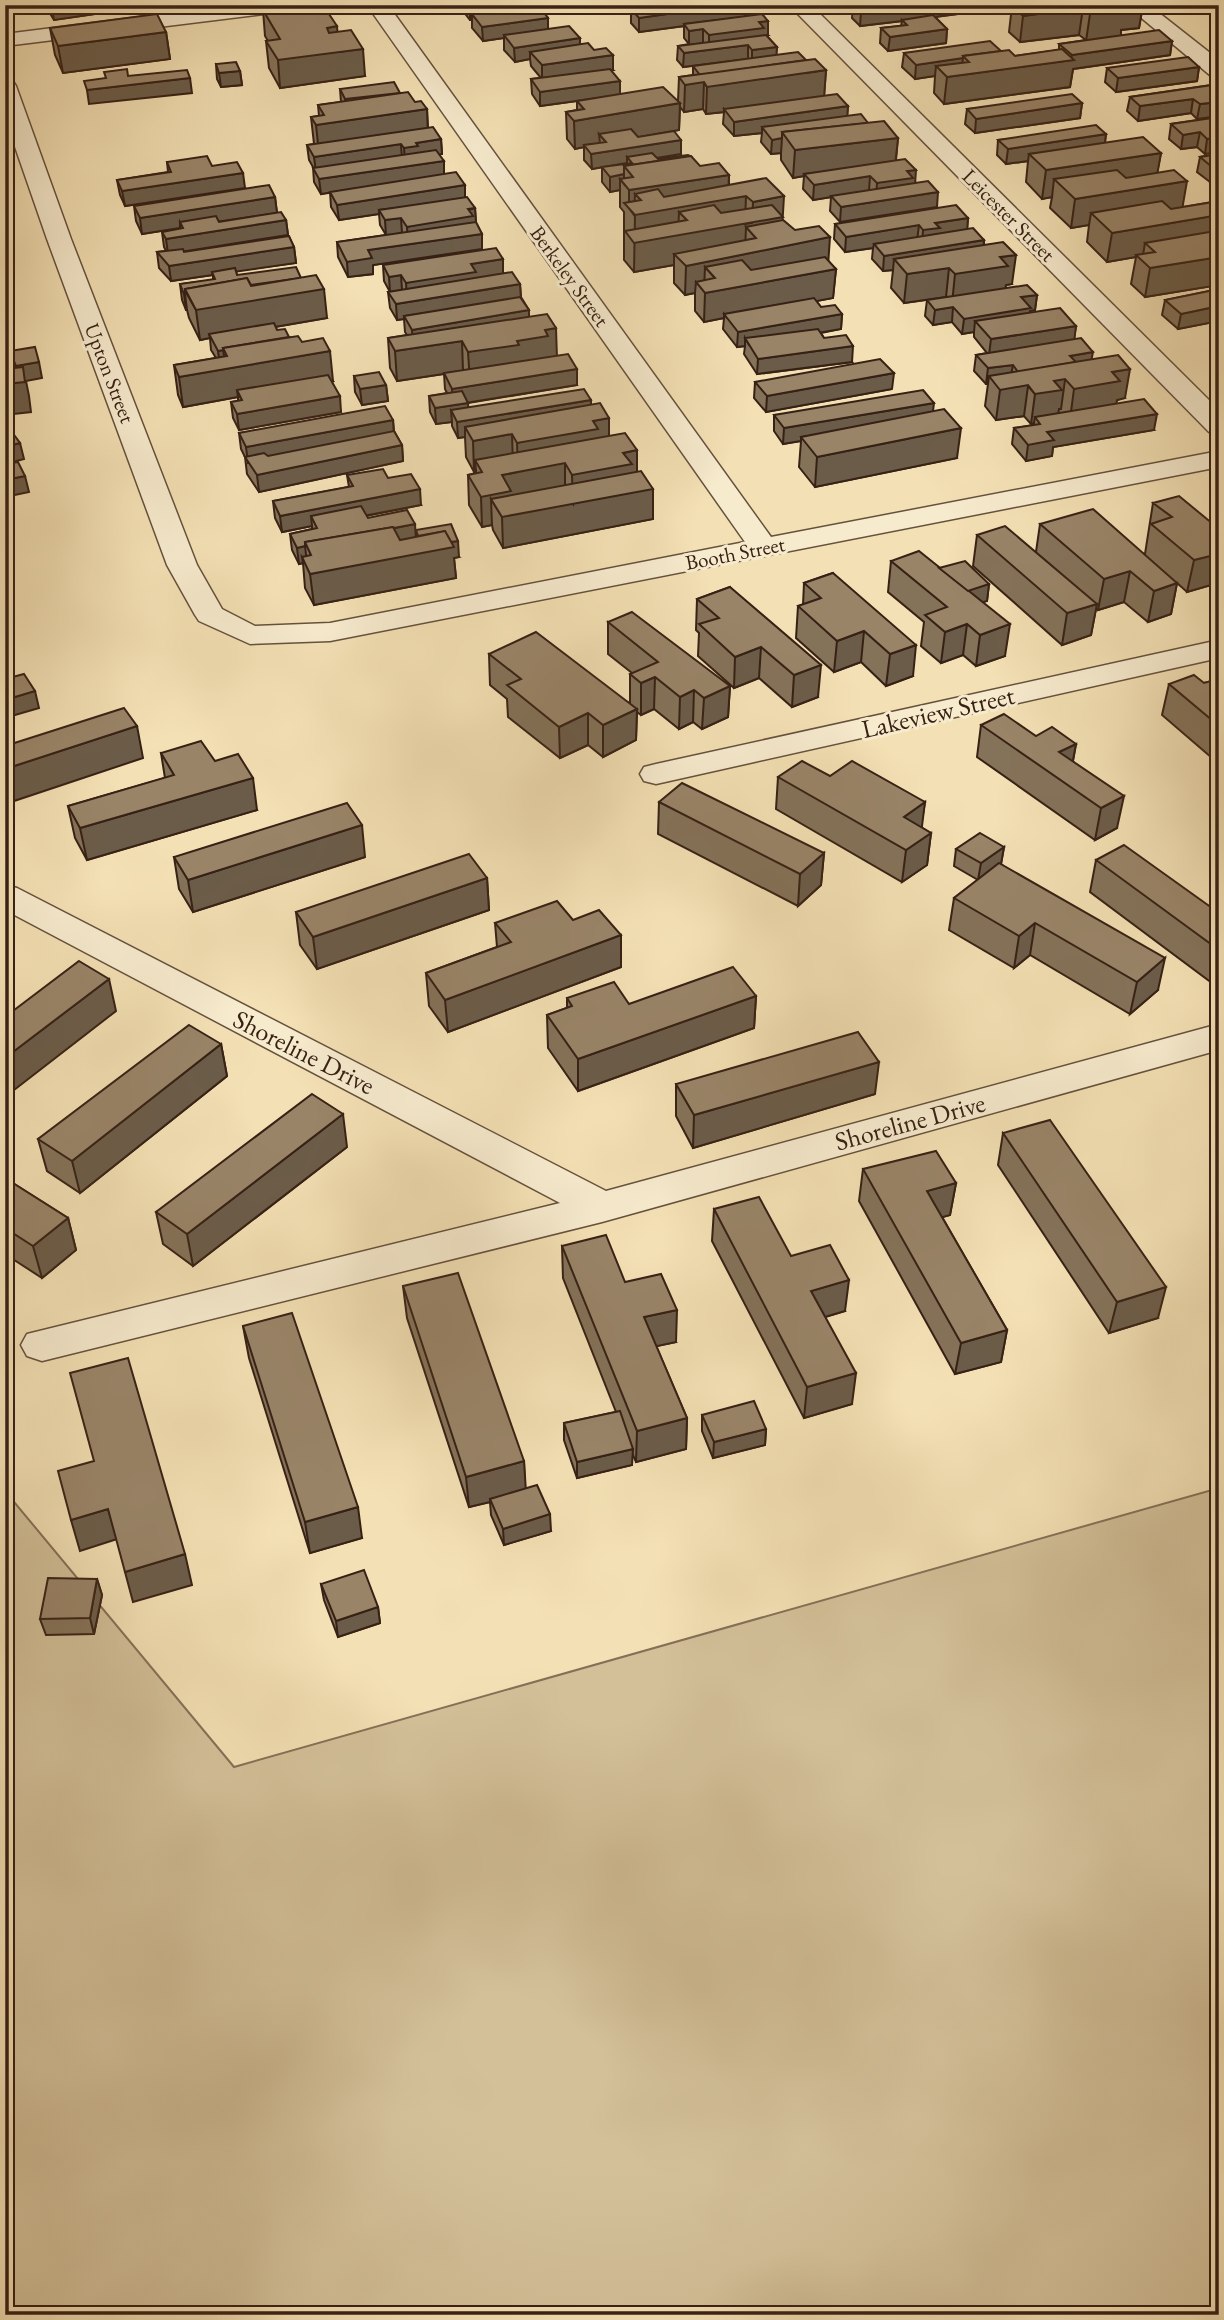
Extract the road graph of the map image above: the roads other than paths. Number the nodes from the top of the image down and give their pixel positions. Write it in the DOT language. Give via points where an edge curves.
graph roads {
  1 [pos="288,5"];
  2 [pos="377,5"];
  3 [pos="799,5"];
  4 [pos="1136,5"];
  5 [pos="5,40"];
  6 [pos="1219,71"];
  7 [pos="5,86"];
  8 [pos="16,146"];
  9 [pos="1219,425"];
  10 [pos="1219,459"];
  11 [pos="764,548"];
  12 [pos="250,635"];
  13 [pos="1219,649"];
  14 [pos="656,774"];
  15 [pos="5,896"];
  16 [pos="1219,1037"];
  17 [pos="602,1207"];
  18 [pos="42,1345"];
  1 -- 5 [label="street"];
  2 -- 11 [label="street, Berkeley Street"];
  3 -- 9 [label="street, Leicester Street"];
  4 -- 6 [label="street"];
  7 -- 8 [label="street, Upton Street"];
  8 -- 12 [label="street, Upton Street" via="60,239 182,565 210,615"];
  10 -- 11 [label="street, Booth Street"];
  11 -- 12 [label="street, Booth Street" via="330,632"];
  13 -- 14 [label="street, Lakeview Street"];
  15 -- 17 [label="street, Shoreline Drive"];
  16 -- 17 [label="street, Shoreline Drive"];
  17 -- 18 [label="street, Shoreline Drive"];
}
